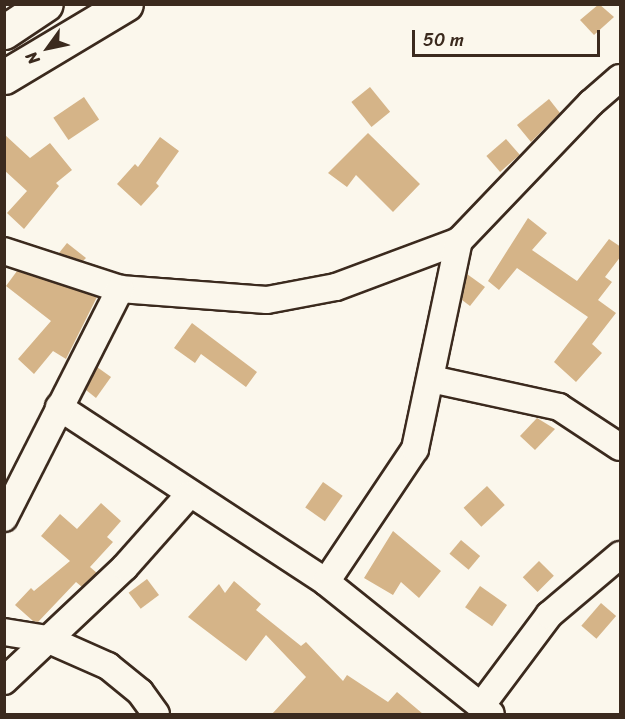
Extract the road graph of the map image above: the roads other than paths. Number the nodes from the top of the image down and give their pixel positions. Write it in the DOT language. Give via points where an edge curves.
graph roads {
  1 [pos="46,4"];
  2 [pos="126,4"];
  3 [pos="4,32"];
  4 [pos="4,77"];
  5 [pos="621,78"];
  6 [pos="459,241"];
  7 [pos="4,251"];
  8 [pos="120,289"];
  9 [pos="431,379"];
  10 [pos="59,406"];
  11 [pos="621,447"];
  12 [pos="189,495"];
  13 [pos="4,518"];
  14 [pos="621,555"];
  15 [pos="326,582"];
  16 [pos="4,632"];
  17 [pos="47,639"];
  18 [pos="4,681"];
  19 [pos="486,710"];
  20 [pos="156,714"];
  1 -- 3 [label="main road"];
  2 -- 4 [label="main road"];
  5 -- 6 [label="street" via="591,103"];
  6 -- 8 [label="street" via="336,287 267,300"];
  6 -- 9 [label="street"];
  7 -- 8 [label="street"];
  8 -- 10 [label="street"];
  9 -- 11 [label="street" via="559,408"];
  9 -- 15 [label="street" via="415,449"];
  10 -- 12 [label="street"];
  10 -- 13 [label="street"];
  12 -- 15 [label="street"];
  12 -- 17 [label="street" via="124,567"];
  14 -- 19 [label="street" via="549,615"];
  15 -- 19 [label="street"];
  16 -- 17 [label="street"];
  17 -- 18 [label="street"];
  17 -- 20 [label="street" via="108,666 140,692"];
}
